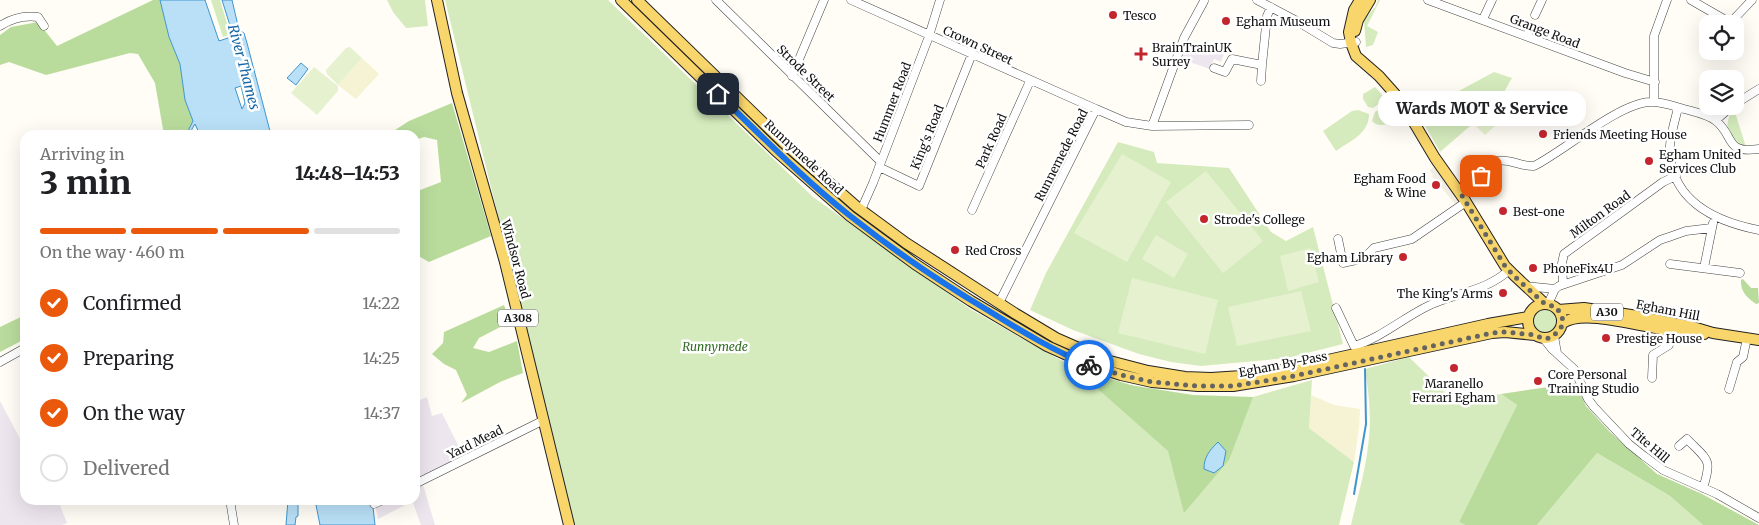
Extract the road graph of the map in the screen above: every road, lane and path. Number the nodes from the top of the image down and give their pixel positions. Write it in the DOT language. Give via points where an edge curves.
graph roads {
  1 [pos="437,0"];
  2 [pos="621,0"];
  3 [pos="637,0"];
  4 [pos="716,0"];
  5 [pos="824,0"];
  6 [pos="851,0"];
  7 [pos="940,0"];
  8 [pos="1257,0"];
  9 [pos="1360,0"];
  10 [pos="1370,0"];
  11 [pos="1428,0"];
  12 [pos="1492,0"];
  13 [pos="1542,0"];
  14 [pos="1667,0"];
  15 [pos="1691,0"];
  16 [pos="1752,0"];
  17 [pos="1204,1"];
  18 [pos="1272,7"];
  19 [pos="1535,15"];
  20 [pos="1483,19"];
  21 [pos="0,26"];
  22 [pos="44,26"];
  23 [pos="1531,26"];
  24 [pos="929,34"];
  25 [pos="1527,36"];
  26 [pos="1354,42"];
  27 [pos="972,54"];
  28 [pos="1262,65"];
  29 [pos="1214,68"];
  30 [pos="792,76"];
  31 [pos="1030,81"];
  32 [pos="1260,81"];
  33 [pos="1654,82"];
  34 [pos="1759,89"];
  35 [pos="1744,98"];
  36 [pos="1654,102"];
  37 [pos="1678,108"];
  38 [pos="1096,109"];
  39 [pos="1722,115"];
  40 [pos="1716,120"];
  41 [pos="1249,125"];
  42 [pos="1152,126"];
  43 [pos="1759,150"];
  44 [pos="880,165"];
  45 [pos="1676,176"];
  46 [pos="1464,198"];
  47 [pos="861,210"];
  48 [pos="972,210"];
  49 [pos="1716,217"];
  50 [pos="1712,228"];
  51 [pos="1759,230"];
  52 [pos="1338,239"];
  53 [pos="1670,264"];
  54 [pos="1704,268"];
  55 [pos="1509,270"];
  56 [pos="1740,273"];
  57 [pos="1565,283"];
  58 [pos="1525,286"];
  59 [pos="1555,290"];
  60 [pos="999,303"];
  61 [pos="1551,306"];
  62 [pos="1336,308"];
  63 [pos="988,310"];
  64 [pos="1530,314"];
  65 [pos="1563,323"];
  66 [pos="1672,328"];
  67 [pos="1544,337"];
  68 [pos="1747,338"];
  69 [pos="1759,340"];
  70 [pos="20,351"];
  71 [pos="0,362"];
  72 [pos="1652,378"];
  73 [pos="1729,389"];
  74 [pos="544,420"];
  75 [pos="1679,446"];
  76 [pos="420,482"];
  77 [pos="1703,488"];
  78 [pos="231,505"];
  79 [pos="1759,518"];
  80 [pos="234,525"];
  81 [pos="569,525"];
  1 -- 74 [label="main road, Windsor Road / A308" via="457,94 505,262"];
  2 -- 63 [label="main road, Runnymede Road" via="834,203 915,264"];
  3 -- 47 [label="main road, Runnymede Road" via="784,143"];
  4 -- 30 [label="street, Strode Street"];
  5 -- 30 [label="street"];
  6 -- 24 [label="street, Crown Street"];
  7 -- 24 [label="street, Hummer Road"];
  8 -- 18 [label="street"];
  9 -- 26 [label="main road" via="1350,24"];
  10 -- 26 [label="main road" via="1358,20"];
  11 -- 20 [label="street, Grange Road"];
  12 -- 20 [label="street"];
  13 -- 19 [label="street"];
  14 -- 33 [label="street" via="1654,36"];
  15 -- 16 [label="street" via="1730,22"];
  17 -- 42 [label="street" via="1184,38"];
  18 -- 26 [label="street" via="1334,43"];
  18 -- 28 [label="street" via="1267,16"];
  20 -- 25 [label="street, Grange Road"];
  21 -- 22 [label="street" via="10,19 27,16 38,17"];
  23 -- 25 [label="street"];
  24 -- 27 [label="street, Crown Street"];
  24 -- 44 [label="street, Hummer Road"];
  25 -- 33 [label="street, Grange Road"];
  26 -- 46 [label="main road" via="1369,66 1395,94"];
  27 -- 31 [label="street, Crown Street"];
  27 -- 44 [label="street, King's Road" via="919,186"];
  28 -- 29 [label="street" via="1232,58 1225,72"];
  28 -- 32 [label="street"];
  30 -- 44 [label="street, Strode Street"];
  31 -- 38 [label="street, Crown Street"];
  31 -- 48 [label="street, Park Road"];
  33 -- 36 [label="street"];
  34 -- 35 [label="street"];
  36 -- 37 [label="street"];
  36 -- 46 [label="street" via="1631,106 1534,166 1497,161"];
  37 -- 40 [label="street"];
  37 -- 45 [label="street" via="1670,143"];
  38 -- 42 [label="street, Runnemede Road" via="1126,122"];
  38 -- 60 [label="street, Runnemede Road"];
  39 -- 40 [label="street"];
  40 -- 43 [label="street" via="1734,146"];
  41 -- 42 [label="street, Runnemede Road"];
  44 -- 47 [label="street, Hummer Road"];
  45 -- 49 [label="street" via="1689,199"];
  45 -- 57 [label="street, Milton Road" via="1662,182 1564,254"];
  46 -- 52 [label="street" via="1412,239 1374,248 1363,258 1344,263"];
  46 -- 55 [label="main road"];
  47 -- 60 [label="main road, Runnymede Road"];
  49 -- 50 [label="street"];
  49 -- 51 [label="street"];
  50 -- 54 [label="street"];
  50 -- 57 [label="street" via="1660,240 1622,265"];
  53 -- 54 [label="street"];
  54 -- 56 [label="street"];
  55 -- 58 [label="main road"];
  55 -- 62 [label="street" via="1487,285 1446,298 1407,316 1390,333 1354,346"];
  57 -- 59 [label="street"];
  58 -- 59 [label="street"];
  58 -- 61 [label="main road"];
  58 -- 64 [label="main road"];
  59 -- 61 [label="street"];
  60 -- 64 [label="main road, Egham By-Pass" via="1056,338 1106,360 1166,375 1211,378 1288,369"];
  61 -- 64 [label="main road" via="1536,306"];
  61 -- 65 [label="main road" via="1562,316"];
  61 -- 66 [label="main road, Egham Hill / A30" via="1584,308"];
  63 -- 67 [label="main road, Egham By-Pass" via="1047,346 1087,364 1152,382 1198,386 1234,386 1286,378 1492,333"];
  64 -- 67 [label="main road" via="1529,328"];
  65 -- 66 [label="main road, Egham Hill / A30" via="1577,318 1598,317"];
  65 -- 67 [label="main road" via="1560,330"];
  66 -- 68 [label="main road, Egham Hill / A30" via="1693,327"];
  66 -- 72 [label="street" via="1668,346 1652,355"];
  67 -- 77 [label="street, Tite Hill" via="1574,369 1594,407 1629,444 1663,470"];
  68 -- 69 [label="main road, Egham Hill / A30"];
  68 -- 73 [label="street" via="1744,357 1737,362"];
  70 -- 71 [label="street"];
  74 -- 76 [label="street, Yard Mead"];
  74 -- 81 [label="main road, Windsor Road / A308"];
  75 -- 77 [label="street" via="1685,437 1707,461 1709,469"];
  77 -- 79 [label="street, Tite Hill"];
  78 -- 80 [label="street"];
}
